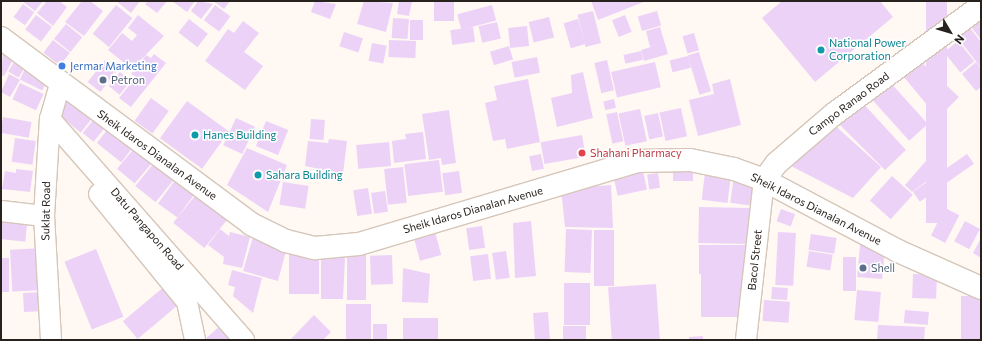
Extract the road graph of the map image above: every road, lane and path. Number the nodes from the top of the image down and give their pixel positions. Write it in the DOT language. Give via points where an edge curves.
graph roads {
  1 [pos="981,6"];
  2 [pos="3,42"];
  3 [pos="60,84"];
  4 [pos="50,127"];
  5 [pos="764,180"];
  6 [pos="1,211"];
  7 [pos="44,216"];
  8 [pos="981,288"];
  9 [pos="51,340"];
  10 [pos="195,340"];
  11 [pos="244,340"];
  12 [pos="746,340"];
  1 -- 5 [label="main road, Campo Ranao Road" via="834,114 777,163"];
  2 -- 3 [label="main road, Sheik Idaros Dianalan Avenue"];
  3 -- 4 [label="street, Suklat Road"];
  3 -- 5 [label="main road, Sheik Idaros Dianalan Avenue" via="251,224 286,240 315,248 359,244 638,161 690,160 734,169"];
  4 -- 7 [label="street, Suklat Road"];
  4 -- 10 [label="street" via="176,286 186,302"];
  4 -- 11 [label="street, Datu Pangapon Road"];
  5 -- 8 [label="main road, Sheik Idaros Dianalan Avenue" via="898,251"];
  5 -- 12 [label="street, Bacol Street"];
  6 -- 7 [label="street"];
  7 -- 9 [label="street, Suklat Road"];
}
